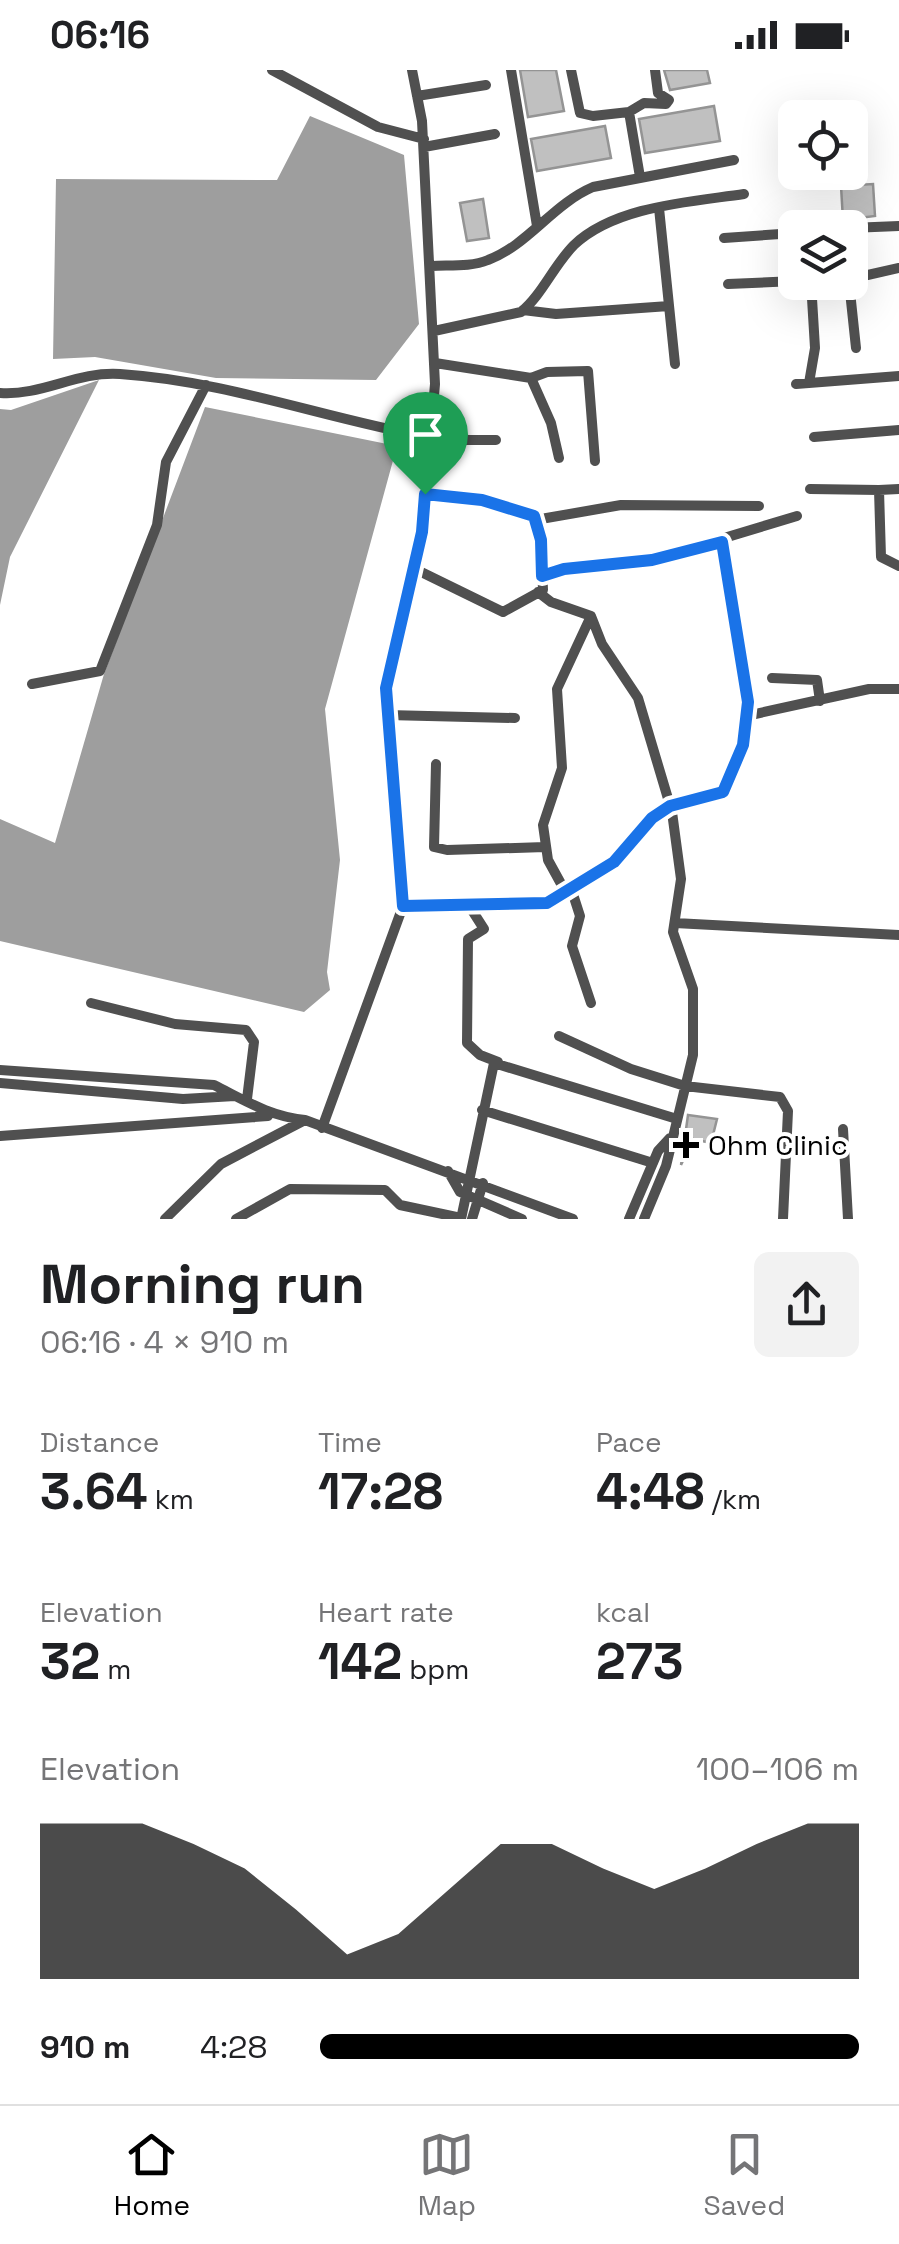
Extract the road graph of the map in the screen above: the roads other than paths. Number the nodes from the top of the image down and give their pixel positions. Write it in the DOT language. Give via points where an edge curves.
graph roads {
  1 [pos="272,70"];
  2 [pos="412,70"];
  3 [pos="511,70"];
  4 [pos="571,70"];
  5 [pos="655,70"];
  6 [pos="486,85"];
  7 [pos="418,96"];
  8 [pos="629,112"];
  9 [pos="495,134"];
  10 [pos="424,143"];
  11 [pos="734,160"];
  12 [pos="640,177"];
  13 [pos="744,194"];
  14 [pos="660,208"];
  15 [pos="537,226"];
  16 [pos="899,226"];
  17 [pos="868,227"];
  18 [pos="778,233"];
  19 [pos="724,238"];
  20 [pos="432,266"];
  21 [pos="899,268"];
  22 [pos="868,275"];
  23 [pos="778,282"];
  24 [pos="728,284"];
  25 [pos="812,300"];
  26 [pos="851,300"];
  27 [pos="669,306"];
  28 [pos="523,310"];
  29 [pos="434,331"];
  30 [pos="856,348"];
  31 [pos="435,364"];
  32 [pos="675,364"];
  33 [pos="899,376"];
  34 [pos="531,378"];
  35 [pos="796,384"];
  36 [pos="809,384"];
  37 [pos="206,385"];
  38 [pos="0,394"];
  39 [pos="899,430"];
  40 [pos="814,437"];
  41 [pos="430,438"];
  42 [pos="496,440"];
  43 [pos="559,458"];
  44 [pos="595,461"];
  45 [pos="810,489"];
  46 [pos="899,489"];
  47 [pos="879,490"];
  48 [pos="425,494"];
  49 [pos="759,506"];
  50 [pos="796,516"];
  51 [pos="536,520"];
  52 [pos="722,542"];
  53 [pos="899,566"];
  54 [pos="413,568"];
  55 [pos="542,576"];
  56 [pos="538,592"];
  57 [pos="591,616"];
  58 [pos="772,678"];
  59 [pos="32,684"];
  60 [pos="899,689"];
  61 [pos="820,701"];
  62 [pos="387,715"];
  63 [pos="746,716"];
  64 [pos="515,718"];
  65 [pos="436,764"];
  66 [pos="670,806"];
  67 [pos="545,847"];
  68 [pos="568,890"];
  69 [pos="468,904"];
  70 [pos="403,906"];
  71 [pos="675,922"];
  72 [pos="899,935"];
  73 [pos="91,1003"];
  74 [pos="591,1003"];
  75 [pos="559,1036"];
  76 [pos="499,1062"];
  77 [pos="0,1070"];
  78 [pos="0,1084"];
  79 [pos="685,1086"];
  80 [pos="242,1098"];
  81 [pos="482,1110"];
  82 [pos="270,1116"];
  83 [pos="677,1119"];
  84 [pos="305,1120"];
  85 [pos="322,1128"];
  86 [pos="843,1130"];
  87 [pos="674,1133"];
  88 [pos="0,1138"];
  89 [pos="654,1162"];
  90 [pos="448,1171"];
  91 [pos="469,1178"];
  92 [pos="482,1183"];
  93 [pos="471,1198"];
  94 [pos="465,1218"];
  95 [pos="165,1219"];
  96 [pos="236,1219"];
  97 [pos="522,1219"];
  98 [pos="572,1219"];
  99 [pos="629,1219"];
  100 [pos="644,1219"];
  101 [pos="783,1219"];
  102 [pos="848,1219"];
  1 -- 10 [label="street" via="378,127"];
  2 -- 7 [label="street"];
  3 -- 15 [label="street"];
  4 -- 8 [label="street" via="580,112"];
  5 -- 8 [label="street" via="658,93 669,100"];
  6 -- 7 [label="street"];
  7 -- 10 [label="street"];
  8 -- 12 [label="street"];
  9 -- 10 [label="street"];
  10 -- 20 [label="street"];
  11 -- 12 [label="street"];
  12 -- 15 [label="street" via="574,195"];
  13 -- 14 [label="street"];
  14 -- 27 [label="street"];
  14 -- 28 [label="street" via="577,242"];
  15 -- 20 [label="street" via="488,260"];
  16 -- 17 [label="street"];
  18 -- 19 [label="street"];
  20 -- 29 [label="street"];
  21 -- 22 [label="street"];
  23 -- 24 [label="street"];
  25 -- 36 [label="street" via="816,348"];
  26 -- 30 [label="street"];
  27 -- 28 [label="street"];
  27 -- 32 [label="street"];
  28 -- 29 [label="street"];
  29 -- 31 [label="street"];
  31 -- 34 [label="street"];
  31 -- 41 [label="street"];
  33 -- 36 [label="street"];
  34 -- 43 [label="street"];
  34 -- 44 [label="street" via="588,371"];
  35 -- 36 [label="street"];
  37 -- 38 [label="street" via="103,374"];
  37 -- 41 [label="street"];
  37 -- 59 [label="street" via="166,462 157,525 100,671"];
  39 -- 40 [label="street"];
  41 -- 42 [label="street"];
  41 -- 48 [label="street"];
  45 -- 47 [label="street"];
  46 -- 47 [label="street"];
  47 -- 53 [label="street" via="881,557"];
  48 -- 51 [label="street" via="482,500"];
  48 -- 54 [label="street"];
  49 -- 51 [label="street" via="621,505"];
  50 -- 52 [label="street"];
  51 -- 55 [label="street"];
  52 -- 55 [label="street"];
  52 -- 63 [label="street"];
  54 -- 56 [label="street" via="503,612"];
  54 -- 62 [label="street" via="386,688"];
  55 -- 56 [label="street"];
  56 -- 57 [label="street"];
  57 -- 66 [label="street" via="638,698"];
  57 -- 67 [label="street" via="557,689 562,768 543,825"];
  58 -- 61 [label="street" via="817,680"];
  60 -- 61 [label="street" via="877,687"];
  61 -- 63 [label="street"];
  62 -- 64 [label="street"];
  62 -- 70 [label="street"];
  63 -- 66 [label="street" via="743,745 723,792"];
  65 -- 67 [label="street" via="434,847"];
  66 -- 68 [label="street" via="614,862"];
  66 -- 71 [label="street" via="680,879"];
  67 -- 68 [label="street"];
  68 -- 69 [label="street" via="547,903"];
  68 -- 74 [label="street" via="580,916 572,946"];
  69 -- 70 [label="street"];
  69 -- 76 [label="street" via="484,929 468,939 467,1043"];
  70 -- 85 [label="street"];
  71 -- 72 [label="street"];
  71 -- 79 [label="street" via="693,988 693,1055"];
  73 -- 80 [label="street" via="174,1024 246,1030 254,1042"];
  75 -- 79 [label="street"];
  76 -- 81 [label="street" via="489,1069"];
  76 -- 83 [label="street"];
  77 -- 80 [label="street" via="214,1085"];
  78 -- 80 [label="street" via="183,1100"];
  79 -- 83 [label="street"];
  79 -- 101 [label="street" via="780,1097 788,1111"];
  80 -- 82 [label="street"];
  81 -- 89 [label="street"];
  81 -- 91 [label="street"];
  82 -- 84 [label="street"];
  82 -- 88 [label="street"];
  83 -- 87 [label="street"];
  84 -- 85 [label="street"];
  84 -- 95 [label="street" via="221,1164"];
  85 -- 90 [label="street"];
  86 -- 102 [label="street"];
  87 -- 89 [label="street"];
  87 -- 100 [label="street"];
  89 -- 99 [label="street"];
  90 -- 91 [label="street"];
  90 -- 93 [label="street"];
  91 -- 92 [label="street"];
  91 -- 93 [label="street"];
  92 -- 93 [label="street"];
  92 -- 98 [label="street"];
  93 -- 94 [label="street"];
  93 -- 97 [label="street"];
  94 -- 96 [label="street" via="400,1205 385,1190 298,1188"];
}
